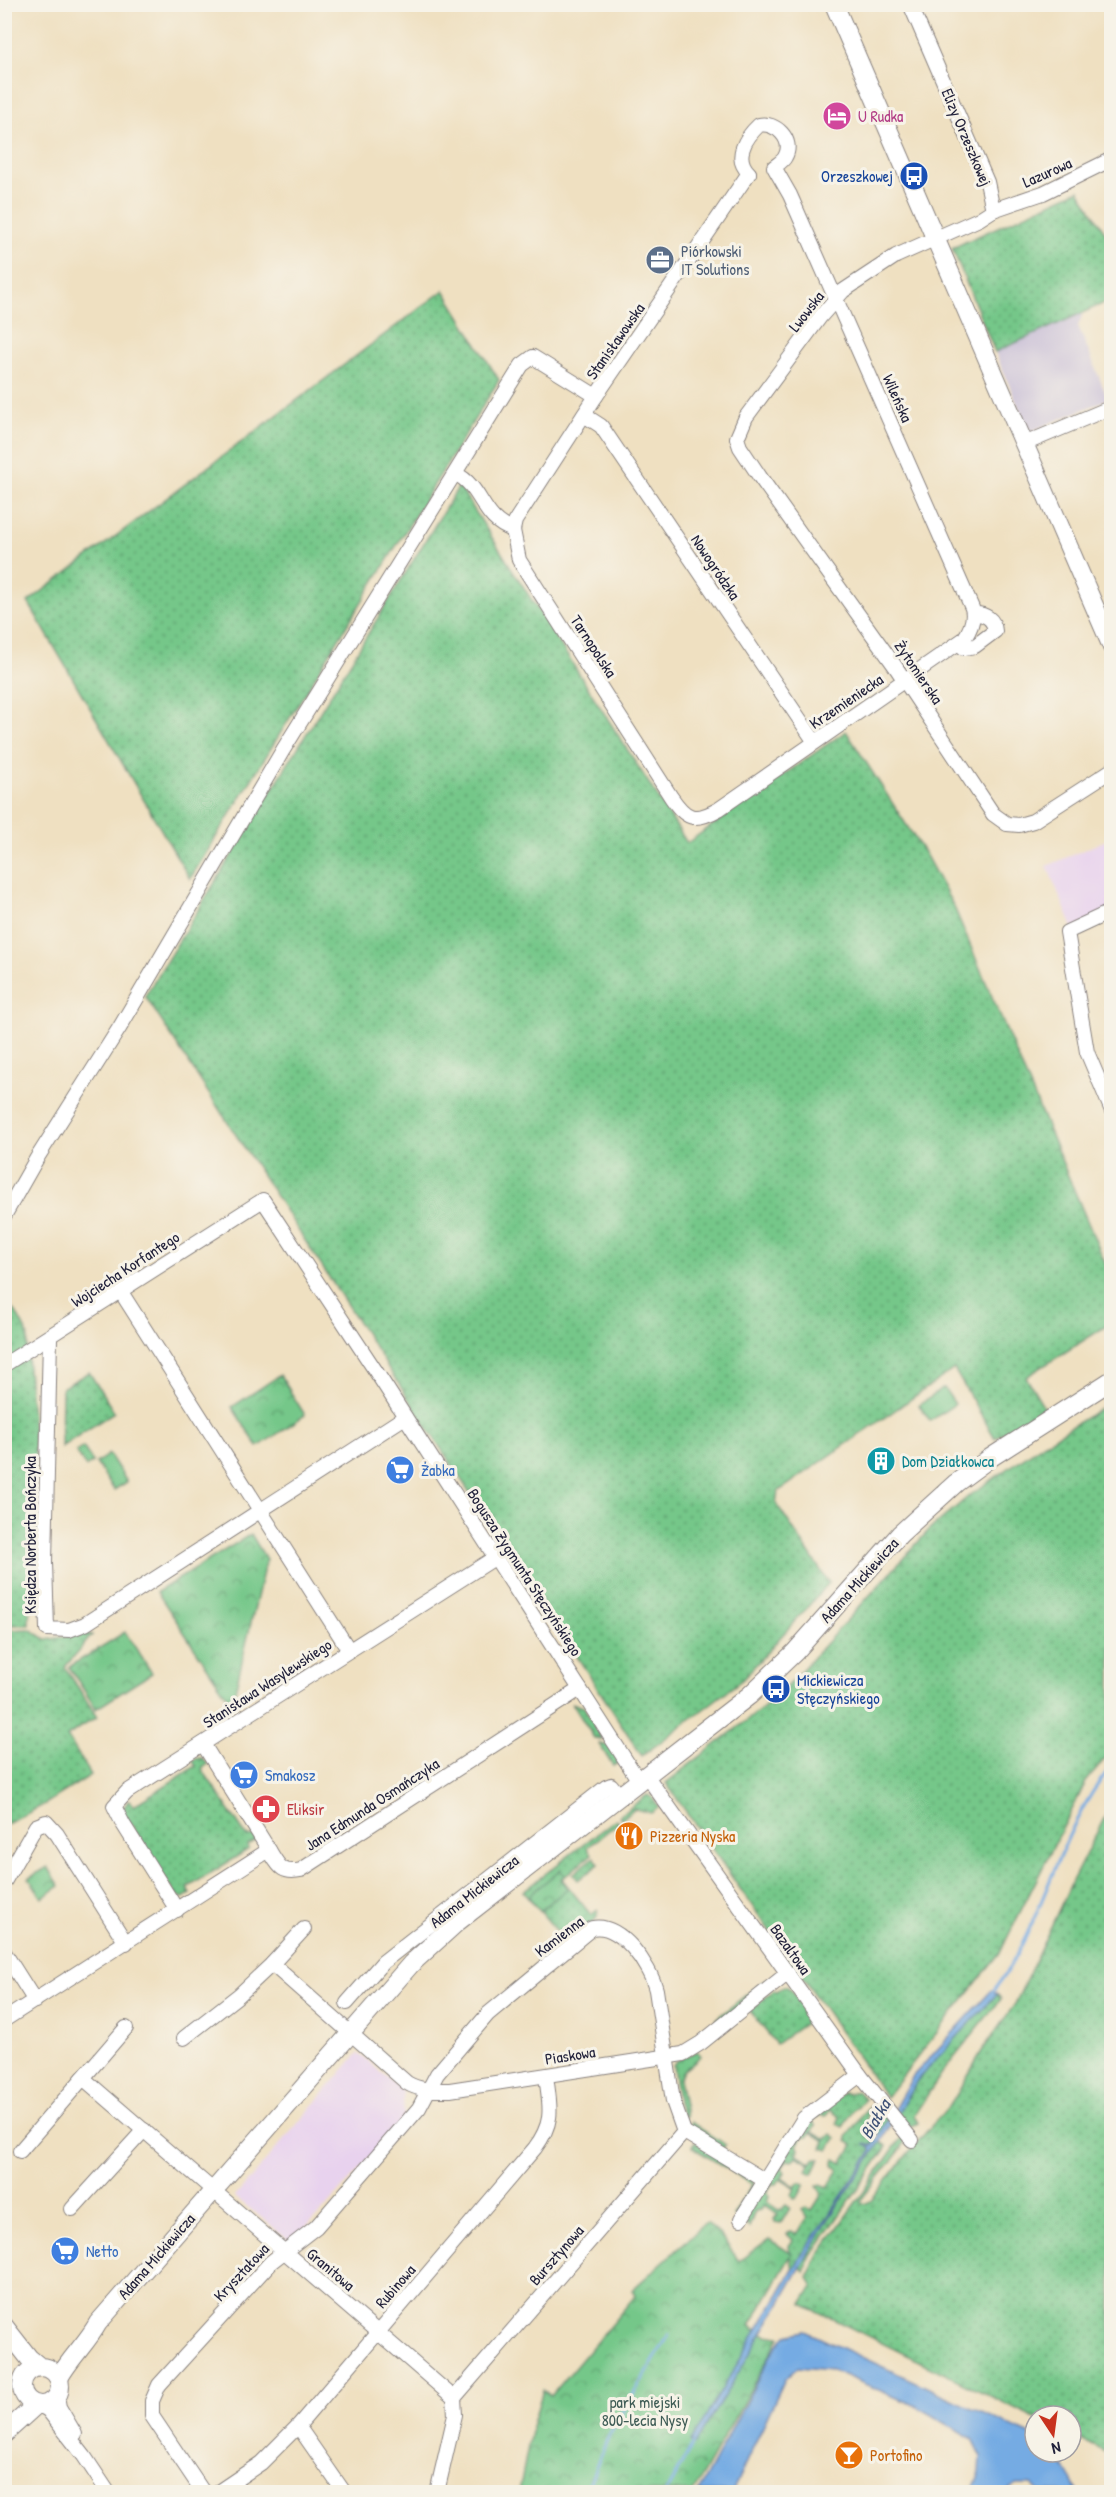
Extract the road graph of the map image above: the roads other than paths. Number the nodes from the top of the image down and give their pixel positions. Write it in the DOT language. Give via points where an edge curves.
graph roads {
  1 [pos="834,4"];
  2 [pos="910,4"];
  3 [pos="1112,159"];
  4 [pos="774,167"];
  5 [pos="749,173"];
  6 [pos="993,210"];
  7 [pos="934,237"];
  8 [pos="835,299"];
  9 [pos="596,396"];
  10 [pos="1112,407"];
  11 [pos="584,415"];
  12 [pos="737,438"];
  13 [pos="1024,444"];
  14 [pos="456,474"];
  15 [pos="513,530"];
  16 [pos="974,614"];
  17 [pos="959,643"];
  18 [pos="1112,647"];
  19 [pos="905,680"];
  20 [pos="815,742"];
  21 [pos="1112,770"];
  22 [pos="719,809"];
  23 [pos="1112,911"];
  24 [pos="1112,1111"];
  25 [pos="263,1200"];
  26 [pos="4,1216"];
  27 [pos="121,1292"];
  28 [pos="50,1338"];
  29 [pos="4,1365"];
  30 [pos="1112,1380"];
  31 [pos="405,1417"];
  32 [pos="260,1512"];
  33 [pos="495,1557"];
  34 [pos="349,1650"];
  35 [pos="580,1689"];
  36 [pos="204,1743"];
  37 [pos="643,1778"];
  38 [pos="620,1796"];
  39 [pos="269,1850"];
  40 [pos="4,1882"];
  41 [pos="177,1910"];
  42 [pos="304,1929"];
  43 [pos="126,1943"];
  44 [pos="4,1952"];
  45 [pos="383,1962"];
  46 [pos="272,1964"];
  47 [pos="788,1973"];
  48 [pos="399,1977"];
  49 [pos="35,2001"];
  50 [pos="347,2003"];
  51 [pos="4,2020"];
  52 [pos="126,2028"];
  53 [pos="350,2033"];
  54 [pos="184,2038"];
  55 [pos="666,2058"];
  56 [pos="860,2074"];
  57 [pos="546,2076"];
  58 [pos="83,2078"];
  59 [pos="428,2090"];
  60 [pos="144,2130"];
  61 [pos="684,2132"];
  62 [pos="912,2140"];
  63 [pos="20,2151"];
  64 [pos="765,2180"];
  65 [pos="213,2190"];
  66 [pos="72,2209"];
  67 [pos="741,2219"];
  68 [pos="284,2251"];
  69 [pos="98,2323"];
  70 [pos="4,2326"];
  71 [pos="378,2331"];
  72 [pos="4,2339"];
  73 [pos="42,2367"];
  74 [pos="58,2387"];
  75 [pos="31,2395"];
  76 [pos="454,2398"];
  77 [pos="4,2422"];
  78 [pos="298,2426"];
  79 [pos="4,2434"];
  80 [pos="84,2456"];
  81 [pos="108,2493"];
  82 [pos="204,2493"];
  83 [pos="218,2493"];
  84 [pos="344,2493"];
  85 [pos="437,2493"];
  1 -- 7 [label="street"];
  2 -- 6 [label="street, Elizy Orzeszkowej" via="987,182"];
  3 -- 6 [label="street, Lazurowa" via="1043,193"];
  4 -- 5 [label="street"];
  4 -- 5 [label="street" via="787,154 785,140 771,124 759,125 740,157 742,167"];
  4 -- 8 [label="street, Wileńska"];
  5 -- 9 [label="street, Stanisławowska"];
  6 -- 7 [label="street"];
  7 -- 8 [label="street, Lwowska" via="896,256"];
  7 -- 13 [label="street"];
  8 -- 12 [label="street, Lwowska" via="747,417"];
  8 -- 16 [label="street, Wileńska"];
  9 -- 11 [label="street, Stanisławowska"];
  9 -- 14 [label="street" via="533,357 522,365"];
  10 -- 13 [label="street"];
  11 -- 15 [label="street, Stanisławowska"];
  11 -- 20 [label="street, Nowogródzka" via="601,426"];
  12 -- 19 [label="street, Żytomierska" via="760,477"];
  13 -- 18 [label="street"];
  14 -- 15 [label="street" via="468,480 491,518"];
  14 -- 26 [label="street" via="283,750"];
  15 -- 22 [label="street, Tarnopolska" via="519,560 677,806 692,817"];
  16 -- 17 [label="street" via="968,633"];
  16 -- 17 [label="street, Krzemieniecka" via="988,616 995,631 975,646 964,648"];
  17 -- 19 [label="street, Krzemieniecka"];
  19 -- 20 [label="street, Krzemieniecka"];
  19 -- 21 [label="street, Żytomierska" via="993,814 1007,824 1033,821"];
  20 -- 22 [label="street, Krzemieniecka"];
  23 -- 24 [label="street" via="1067,932 1087,1052"];
  25 -- 27 [label="street, Wojciecha Korfantego"];
  25 -- 31 [label="street, Bogusza Zygmunta Stęczyńskiego"];
  27 -- 28 [label="street, Wojciecha Korfantego"];
  27 -- 32 [label="street"];
  28 -- 29 [label="street, Wojciecha Korfantego"];
  28 -- 32 [label="street, Księdza Norberta Bończyka" via="47,1629 69,1630 85,1623"];
  30 -- 37 [label="street, Adama Mickiewicza" via="956,1484 895,1540 758,1688"];
  31 -- 32 [label="street, Księdza Norberta Bończyka"];
  31 -- 33 [label="street, Bogusza Zygmunta Stęczyńskiego"];
  32 -- 34 [label="street, Stanisława Wasylewskiego"];
  33 -- 34 [label="street, Stanisława Wasylewskiego"];
  33 -- 35 [label="street, Bogusza Zygmunta Stęczyńskiego"];
  34 -- 36 [label="street, Stanisława Wasylewskiego"];
  35 -- 37 [label="street, Bogusza Zygmunta Stęczyńskiego"];
  35 -- 39 [label="street, Jana Edmunda Osmańczyka" via="301,1870 283,1870"];
  36 -- 39 [label="street, Stanisława Wasylewskiego"];
  36 -- 41 [label="street, Stanisława Wasylewskiego" via="127,1792 114,1806"];
  37 -- 38 [label="street, Adama Mickiewicza"];
  37 -- 47 [label="street, Bazaltowa"];
  38 -- 45 [label="street, Adama Mickiewicza" via="611,1785 606,1787"];
  38 -- 48 [label="street, Adama Mickiewicza" via="456,1923"];
  39 -- 41 [label="street"];
  40 -- 43 [label="street" via="36,1826 46,1821"];
  41 -- 43 [label="street"];
  42 -- 46 [label="street"];
  43 -- 49 [label="street"];
  44 -- 49 [label="street"];
  45 -- 48 [label="street"];
  45 -- 50 [label="street, Adama Mickiewicza"];
  46 -- 53 [label="street"];
  46 -- 54 [label="street"];
  47 -- 55 [label="street, Piaskowa" via="691,2050"];
  47 -- 56 [label="street, Bazaltowa"];
  48 -- 53 [label="street, Adama Mickiewicza"];
  49 -- 51 [label="street"];
  52 -- 58 [label="street"];
  53 -- 59 [label="street, Piaskowa" via="407,2083"];
  53 -- 65 [label="street, Adama Mickiewicza"];
  55 -- 57 [label="street, Piaskowa"];
  55 -- 59 [label="street, Kamienna" via="656,1990 649,1970 616,1931 598,1927 488,2014"];
  55 -- 61 [label="street, Kamienna" via="673,2101"];
  56 -- 62 [label="street, Bazaltowa"];
  56 -- 64 [label="street" via="804,2118"];
  57 -- 59 [label="street, Piaskowa"];
  57 -- 71 [label="street, Rubinowa" via="551,2117 544,2135"];
  58 -- 60 [label="street"];
  58 -- 63 [label="street"];
  59 -- 68 [label="street, Kryształowa" via="419,2108 316,2227"];
  60 -- 65 [label="street"];
  60 -- 66 [label="street"];
  61 -- 64 [label="street"];
  61 -- 76 [label="street, Bursztynowa"];
  64 -- 67 [label="street"];
  65 -- 68 [label="street, Granitowa"];
  65 -- 69 [label="street, Adama Mickiewicza"];
  68 -- 71 [label="street, Granitowa"];
  68 -- 82 [label="street, Kryształowa" via="154,2393 151,2408 155,2422"];
  69 -- 73 [label="street, Adama Mickiewicza" via="55,2362"];
  69 -- 74 [label="street, Adama Mickiewicza"];
  70 -- 73 [label="street" via="29,2358"];
  71 -- 76 [label="street, Granitowa"];
  71 -- 78 [label="street, Rubinowa"];
  72 -- 75 [label="street" via="21,2365"];
  73 -- 74 [label="street" via="55,2373"];
  73 -- 75 [label="street" via="28,2372"];
  74 -- 75 [label="street" via="51,2403"];
  74 -- 80 [label="street" via="59,2407 80,2441"];
  75 -- 77 [label="street"];
  75 -- 79 [label="street"];
  75 -- 80 [label="street"];
  76 -- 85 [label="street" via="453,2422"];
  78 -- 83 [label="street, Rubinowa" via="261,2463"];
  78 -- 84 [label="street"];
  80 -- 81 [label="street"];
}
